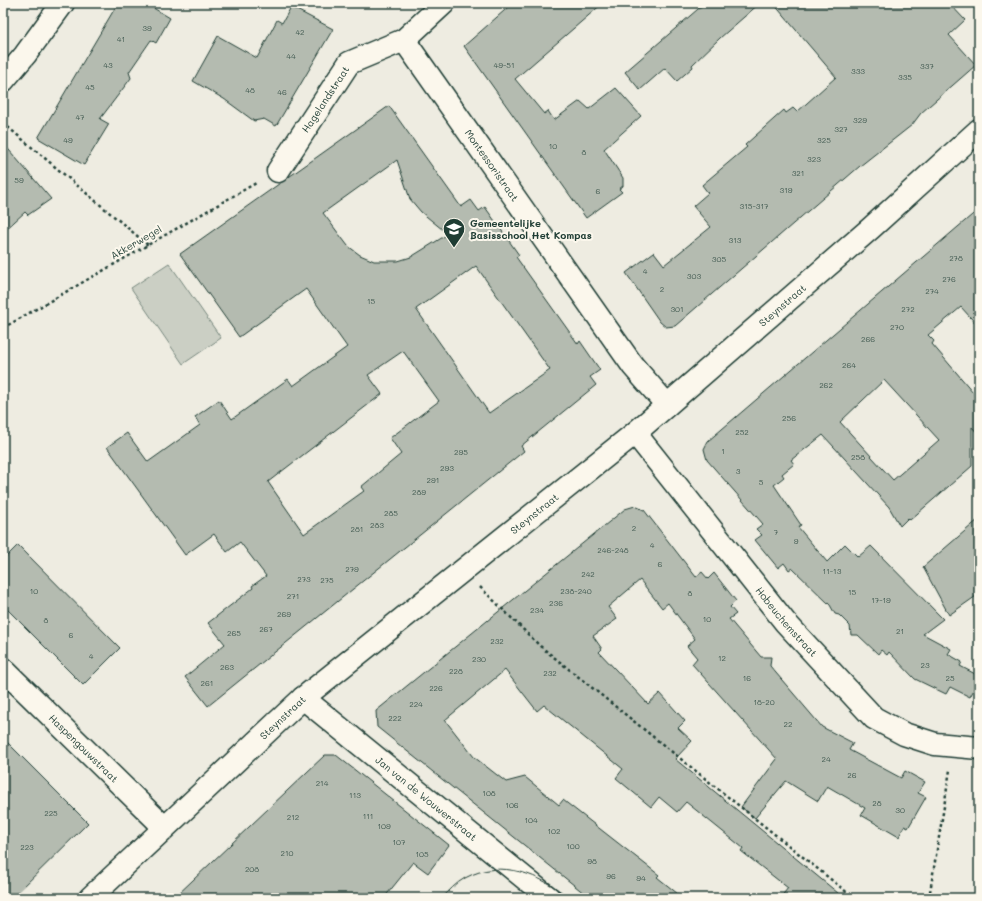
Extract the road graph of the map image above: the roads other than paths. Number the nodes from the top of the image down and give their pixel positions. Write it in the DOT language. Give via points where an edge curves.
graph roads {
  1 [pos="63,3"];
  2 [pos="444,3"];
  3 [pos="404,40"];
  4 [pos="3,81"];
  5 [pos="979,130"];
  6 [pos="278,171"];
  7 [pos="667,405"];
  8 [pos="635,433"];
  9 [pos="3,669"];
  10 [pos="303,698"];
  11 [pos="979,748"];
  12 [pos="164,827"];
  13 [pos="90,898"];
  14 [pos="549,898"];
  1 -- 4 [label="street"];
  2 -- 3 [label="street, Hagelandstraat"];
  3 -- 6 [label="street, Hagelandstraat" via="349,63"];
  3 -- 7 [label="street, Montessoristraat" via="633,366"];
  5 -- 7 [label="street, Steynstraat" via="871,228"];
  7 -- 8 [label="street, Steynstraat"];
  8 -- 10 [label="street, Steynstraat"];
  8 -- 11 [label="street, Hobeuchemstraat" via="785,622 874,718 904,734 935,744"];
  9 -- 12 [label="street, Haspengouwstraat"];
  10 -- 12 [label="street, Steynstraat"];
  10 -- 14 [label="street, Jan van de Wouwerstraat"];
  12 -- 13 [label="street, Steynstraat"];
}
